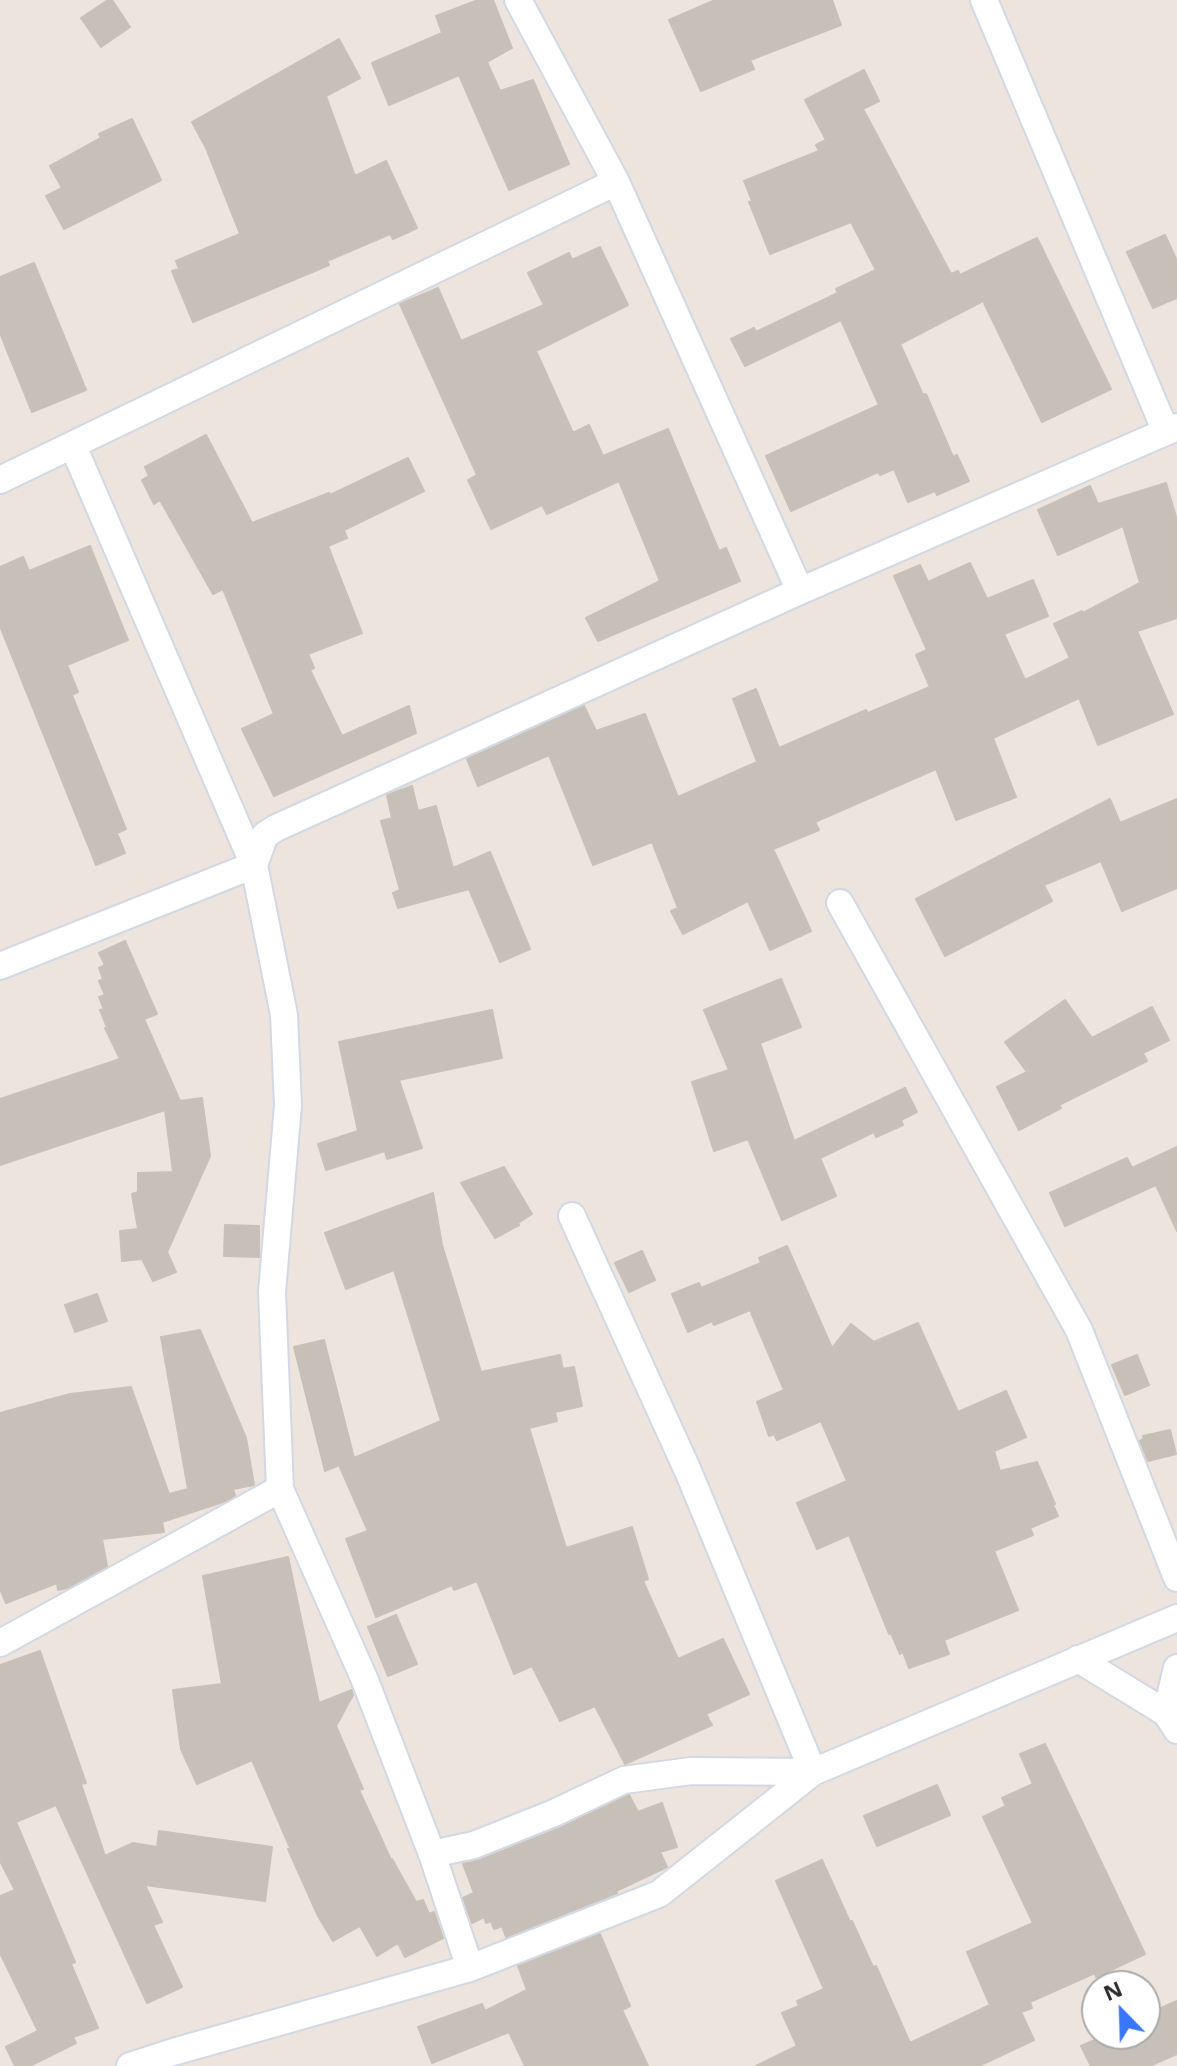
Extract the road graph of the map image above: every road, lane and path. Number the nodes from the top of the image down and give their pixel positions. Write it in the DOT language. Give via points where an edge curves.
graph roads {
  1 [pos="518,0"];
  2 [pos="984,0"];
  3 [pos="616,182"];
  4 [pos="1172,429"];
  5 [pos="73,446"];
  6 [pos="0,480"];
  7 [pos="800,591"];
  8 [pos="254,865"];
  9 [pos="840,903"];
  10 [pos="0,966"];
  11 [pos="572,1216"];
  12 [pos="280,1489"];
  13 [pos="1177,1578"];
  14 [pos="1177,1618"];
  15 [pos="0,1643"];
  16 [pos="1078,1659"];
  17 [pos="1177,1668"];
  18 [pos="1172,1722"];
  19 [pos="813,1772"];
  20 [pos="432,1854"];
  21 [pos="470,1968"];
  22 [pos="130,2066"];
  1 -- 3 [label="street"];
  2 -- 4 [label="street"];
  3 -- 5 [label="street"];
  3 -- 7 [label="street"];
  4 -- 7 [label="street"];
  5 -- 6 [label="street"];
  5 -- 8 [label="street"];
  7 -- 8 [label="street" via="276,828 265,835"];
  8 -- 10 [label="street"];
  8 -- 12 [label="street" via="284,1015 287,1090 272,1292"];
  9 -- 13 [label="street" via="1079,1330"];
  11 -- 19 [label="street" via="688,1471"];
  12 -- 15 [label="street"];
  12 -- 20 [label="street" via="364,1678"];
  14 -- 16 [label="street"];
  16 -- 18 [label="street"];
  16 -- 19 [label="street"];
  17 -- 18 [label="street"];
  19 -- 20 [label="street" via="691,1771 624,1780 474,1845"];
  19 -- 21 [label="street" via="659,1894"];
  20 -- 21 [label="street"];
  21 -- 22 [label="street"];
}
